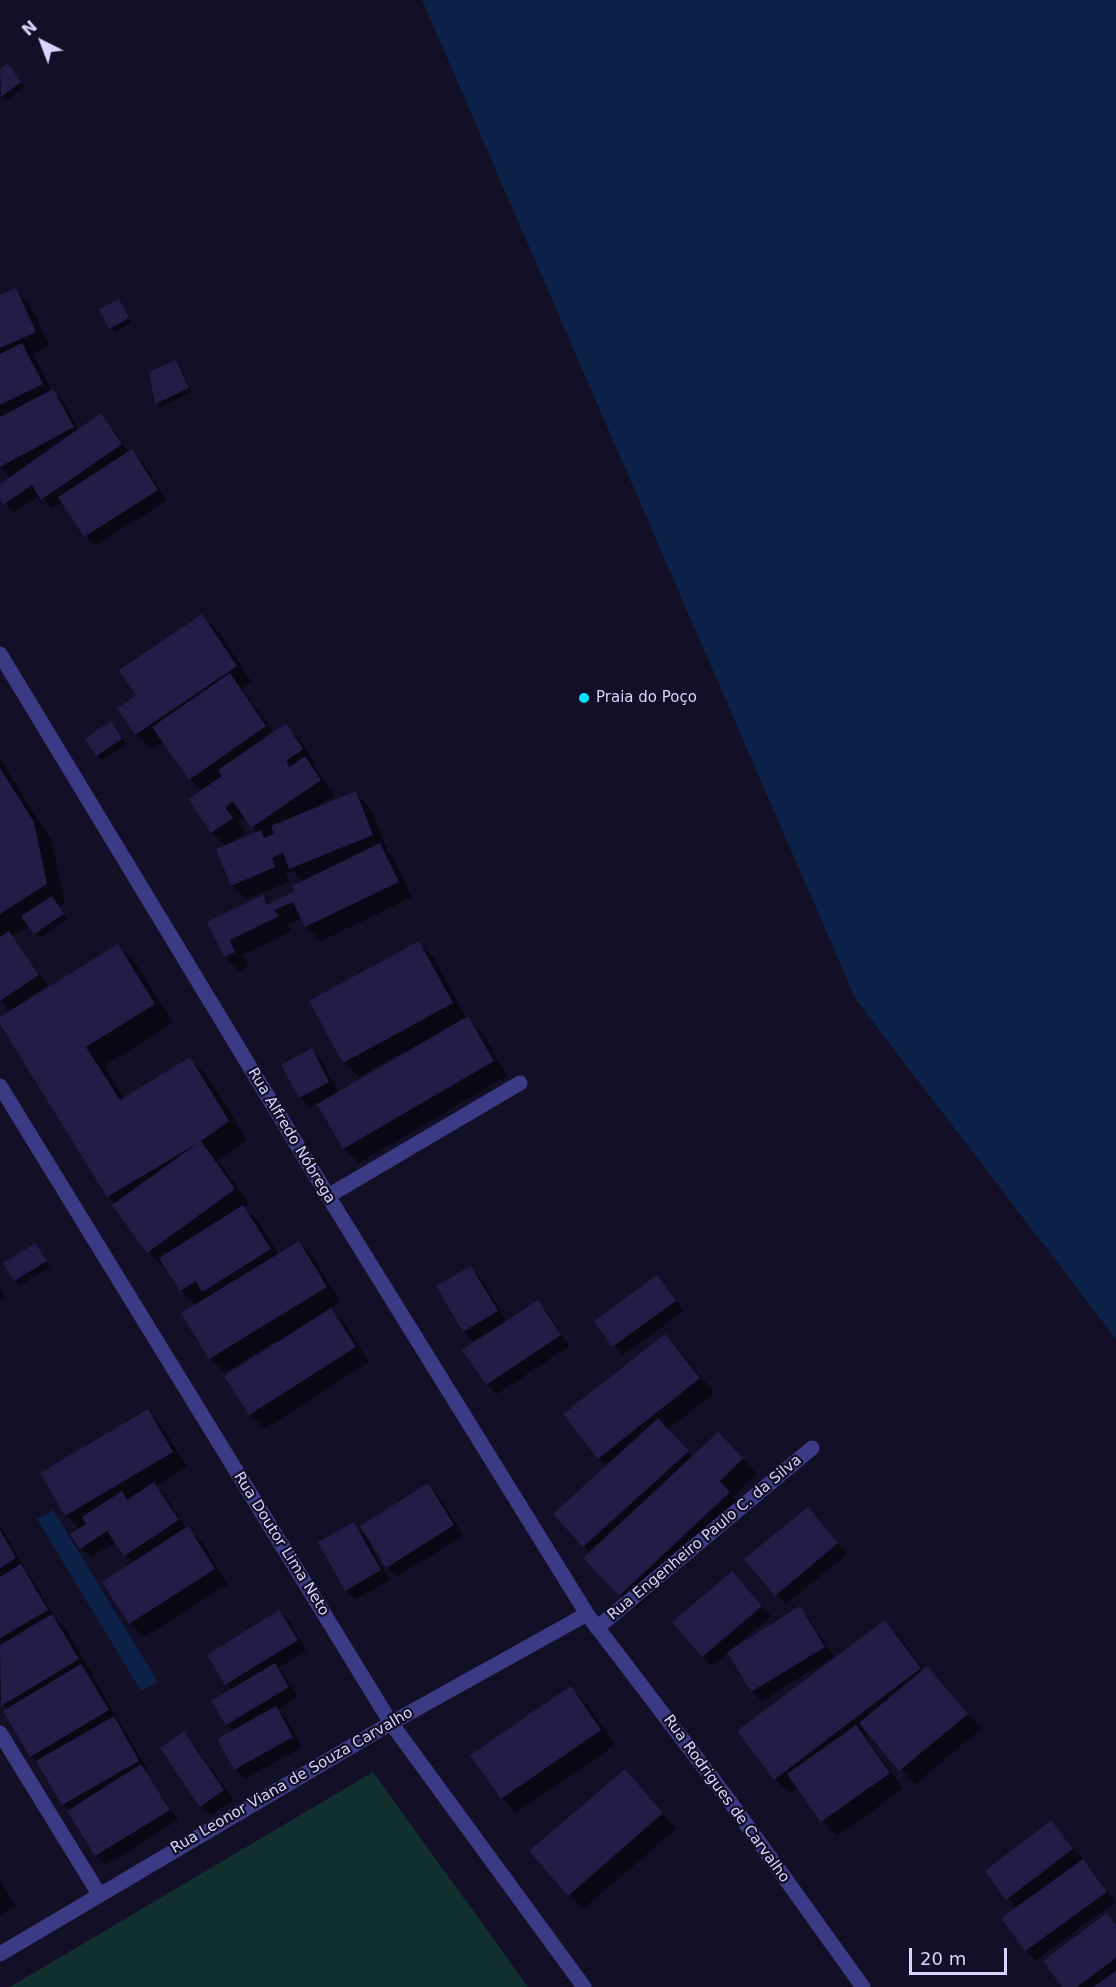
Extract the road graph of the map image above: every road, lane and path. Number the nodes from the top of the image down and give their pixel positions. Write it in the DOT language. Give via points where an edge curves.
graph roads {
  1 [pos="0,654"];
  2 [pos="520,1083"];
  3 [pos="0,1086"];
  4 [pos="328,1196"];
  5 [pos="812,1448"];
  6 [pos="587,1614"];
  7 [pos="597,1628"];
  8 [pos="391,1723"];
  9 [pos="0,1733"];
  10 [pos="99,1894"];
  11 [pos="0,1954"];
  12 [pos="584,1987"];
  13 [pos="863,1987"];
  1 -- 4 [label="street, Rua Alfredo Nóbrega"];
  2 -- 4 [label="street"];
  3 -- 8 [label="street, Rua Doutor Lima Neto"];
  4 -- 6 [label="street, Rua Alfredo Nóbrega"];
  5 -- 7 [label="street, Rua Engenheiro Paulo C. da Silva"];
  6 -- 7 [label="street, Rua Rodrigues de Carvalho"];
  6 -- 8 [label="street, Rua Leonor Viana de Souza Carvalho"];
  7 -- 13 [label="street, Rua Rodrigues de Carvalho" via="731,1803"];
  8 -- 10 [label="street, Rua Leonor Viana de Souza Carvalho"];
  8 -- 12 [label="street, Rua Doutor Lima Neto"];
  9 -- 10 [label="street"];
  10 -- 11 [label="street, Rua Leonor Viana de Souza Carvalho"];
}
